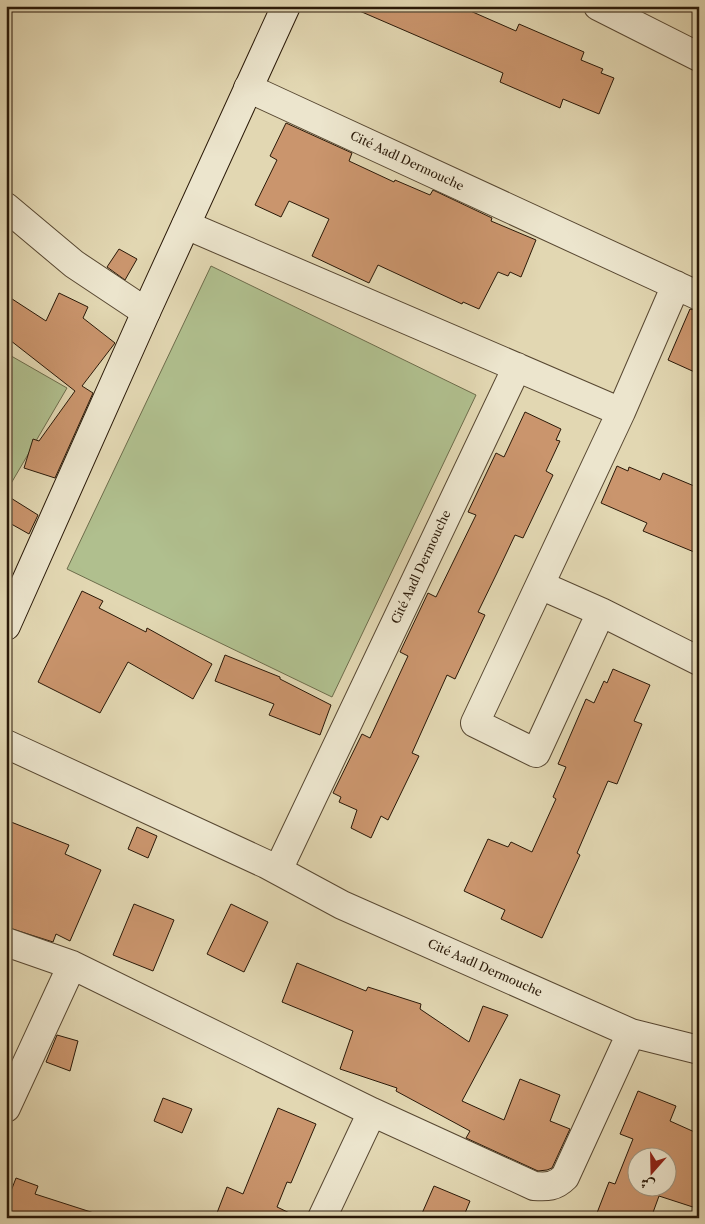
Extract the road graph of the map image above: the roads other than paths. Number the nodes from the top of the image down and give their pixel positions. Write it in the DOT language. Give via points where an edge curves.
graph roads {
  1 [pos="286,6"];
  2 [pos="598,6"];
  3 [pos="699,56"];
  4 [pos="248,88"];
  5 [pos="6,208"];
  6 [pos="186,225"];
  7 [pos="687,291"];
  8 [pos="146,312"];
  9 [pos="517,367"];
  10 [pos="621,412"];
  11 [pos="540,585"];
  12 [pos="601,612"];
  13 [pos="6,626"];
  14 [pos="699,661"];
  15 [pos="6,744"];
  16 [pos="278,870"];
  17 [pos="6,942"];
  18 [pos="72,965"];
  19 [pos="632,1033"];
  20 [pos="699,1050"];
  21 [pos="6,1108"];
  22 [pos="372,1112"];
  23 [pos="322,1218"];
  1 -- 4 [label="street"];
  2 -- 3 [label="street"];
  4 -- 6 [label="street"];
  4 -- 7 [label="street, Cité Aadl Dermouche"];
  5 -- 8 [label="street" via="74,264"];
  6 -- 8 [label="street"];
  6 -- 9 [label="street"];
  7 -- 10 [label="street, Cité Aadl Dermouche"];
  8 -- 13 [label="street"];
  9 -- 10 [label="street"];
  9 -- 16 [label="street, Cité Aadl Dermouche"];
  10 -- 11 [label="street, Cité Aadl Dermouche"];
  11 -- 12 [label="street"];
  11 -- 12 [label="street, Cité Aadl Dermouche" via="475,723 536,753"];
  12 -- 14 [label="street"];
  15 -- 16 [label="street, Cité Aadl Dermouche"];
  16 -- 19 [label="street, Cité Aadl Dermouche" via="342,904"];
  17 -- 18 [label="street"];
  18 -- 21 [label="street"];
  18 -- 22 [label="street"];
  19 -- 20 [label="street, Cité Aadl Dermouche"];
  19 -- 22 [label="street" via="565,1177 553,1186 534,1186 520,1181"];
  22 -- 23 [label="street"];
}
